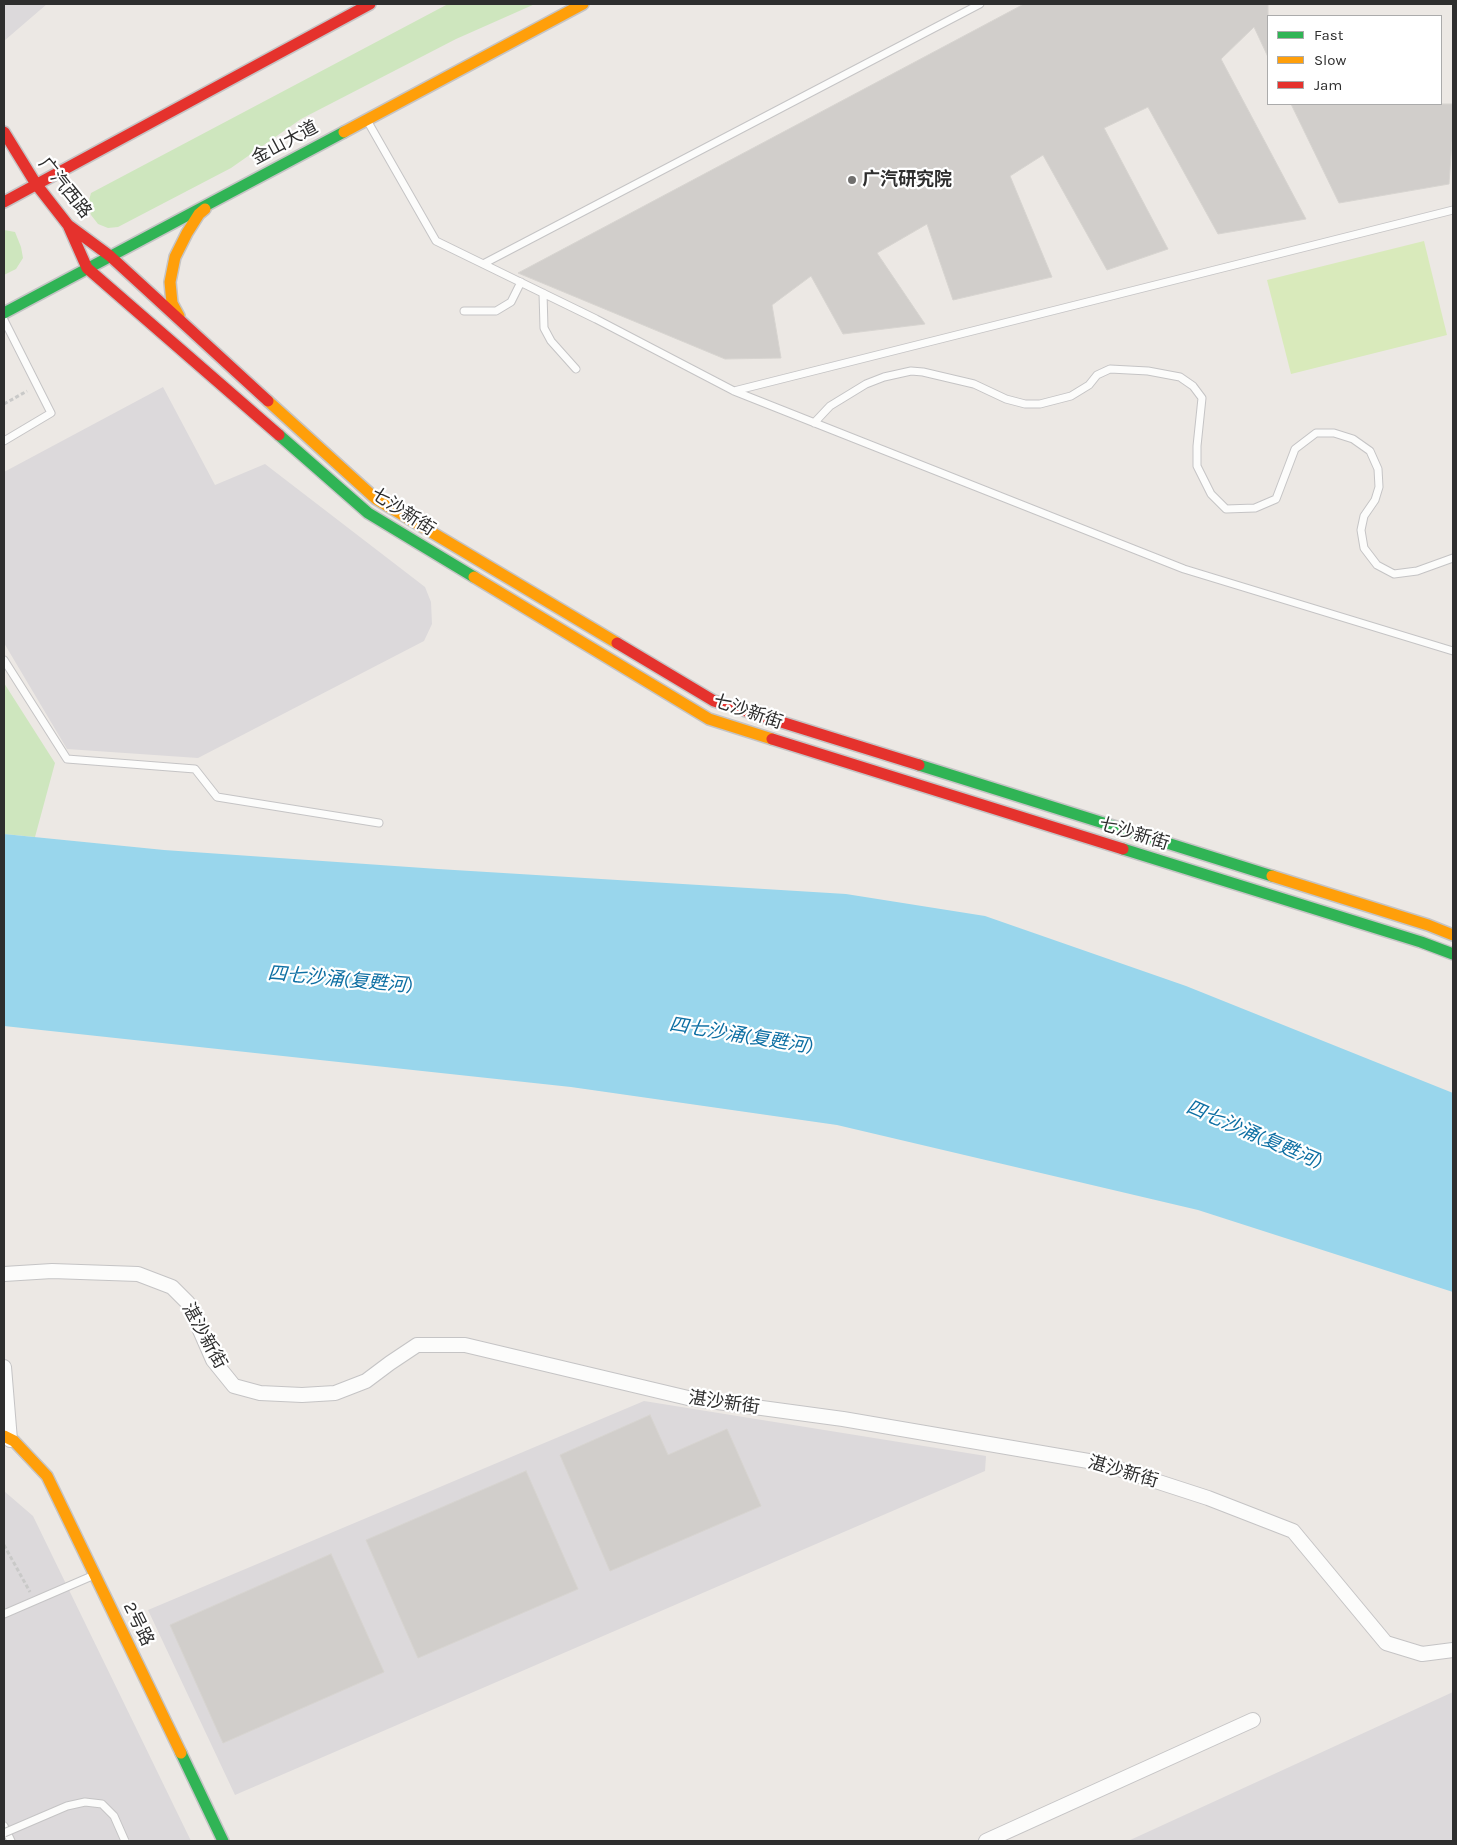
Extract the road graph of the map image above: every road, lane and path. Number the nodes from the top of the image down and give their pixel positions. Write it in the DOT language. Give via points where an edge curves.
graph roads {
  1 [pos="370,4"];
  2 [pos="583,4"];
  3 [pos="980,4"];
  4 [pos="367,119"];
  5 [pos="4,132"];
  6 [pos="36,184"];
  7 [pos="217,198"];
  8 [pos="4,202"];
  9 [pos="1453,210"];
  10 [pos="68,226"];
  11 [pos="110,256"];
  12 [pos="483,264"];
  13 [pos="87,268"];
  14 [pos="521,282"];
  15 [pos="544,293"];
  16 [pos="464,310"];
  17 [pos="4,314"];
  18 [pos="4,320"];
  19 [pos="183,322"];
  20 [pos="576,369"];
  21 [pos="37,385"];
  22 [pos="734,391"];
  23 [pos="4,404"];
  24 [pos="814,423"];
  25 [pos="4,441"];
  26 [pos="1453,558"];
  27 [pos="1453,651"];
  28 [pos="4,660"];
  29 [pos="379,823"];
  30 [pos="1453,935"];
  31 [pos="1453,954"];
  32 [pos="4,1274"];
  33 [pos="4,1367"];
  34 [pos="7,1438"];
  35 [pos="4,1546"];
  36 [pos="95,1574"];
  37 [pos="35,1600"];
  38 [pos="4,1614"];
  39 [pos="1453,1650"];
  40 [pos="1253,1720"];
  41 [pos="4,1826"];
  42 [pos="4,1833"];
  43 [pos="11,1841"];
  44 [pos="125,1841"];
  45 [pos="223,1841"];
  46 [pos="986,1841"];
  1 -- 6 [label="street"];
  2 -- 4 [label="street, 金山大道"];
  3 -- 12 [label="lane"];
  4 -- 7 [label="street, 金山大道"];
  4 -- 12 [label="lane" via="436,241"];
  5 -- 6 [label="street, 广汽西路"];
  6 -- 8 [label="street"];
  6 -- 10 [label="street, 广汽西路"];
  7 -- 11 [label="street, 金山大道"];
  7 -- 19 [label="street" via="199,214 175,257 170,282 172,303"];
  9 -- 22 [label="lane"];
  10 -- 11 [label="street, 广汽西路"];
  10 -- 13 [label="street"];
  11 -- 13 [label="street, 金山大道"];
  11 -- 19 [label="street, 七沙新街"];
  12 -- 14 [label="lane"];
  13 -- 17 [label="street, 金山大道"];
  13 -- 31 [label="street, 七沙新街" via="368,514 709,719"];
  14 -- 15 [label="lane"];
  14 -- 16 [label="lane" via="511,302 496,310"];
  15 -- 20 [label="lane" via="544,328"];
  15 -- 22 [label="lane"];
  18 -- 21 [label="lane"];
  19 -- 30 [label="street, 七沙新街" via="376,499 714,701"];
  21 -- 23 [label="path"];
  21 -- 25 [label="lane" via="51,413"];
  22 -- 24 [label="lane"];
  24 -- 26 [label="lane" via="830,406 866,384 884,376 911,371 974,384 1025,404 1040,404 1071,396 1110,369 1180,377 1202,398 1198,466 1211,494 1226,509 1255,508 1276,498 1295,449 1316,434 1334,433 1370,451 1378,469 1379,487 1364,516 1361,530 1364,548 1377,564 1394,574 1417,571"];
  24 -- 27 [label="lane" via="1184,569"];
  28 -- 29 [label="lane" via="66,759 195,769 217,797"];
  32 -- 39 [label="street, 湛沙新街" via="52,1271 138,1274 172,1287 188,1302 213,1360 234,1386 260,1393 335,1393 366,1381 417,1345 464,1345 688,1398 843,1419 1100,1463 1208,1498 1292,1531 1386,1642 1422,1654"];
  33 -- 34 [label="street"];
  34 -- 36 [label="street, 2号路" via="14,1441 47,1476"];
  35 -- 37 [label="path"];
  36 -- 37 [label="lane"];
  36 -- 45 [label="street, 2号路"];
  37 -- 38 [label="lane"];
  40 -- 46 [label="street"];
  41 -- 43 [label="lane"];
  42 -- 44 [label="lane, bridge" via="67,1806 85,1802 102,1804 114,1816"];
}
